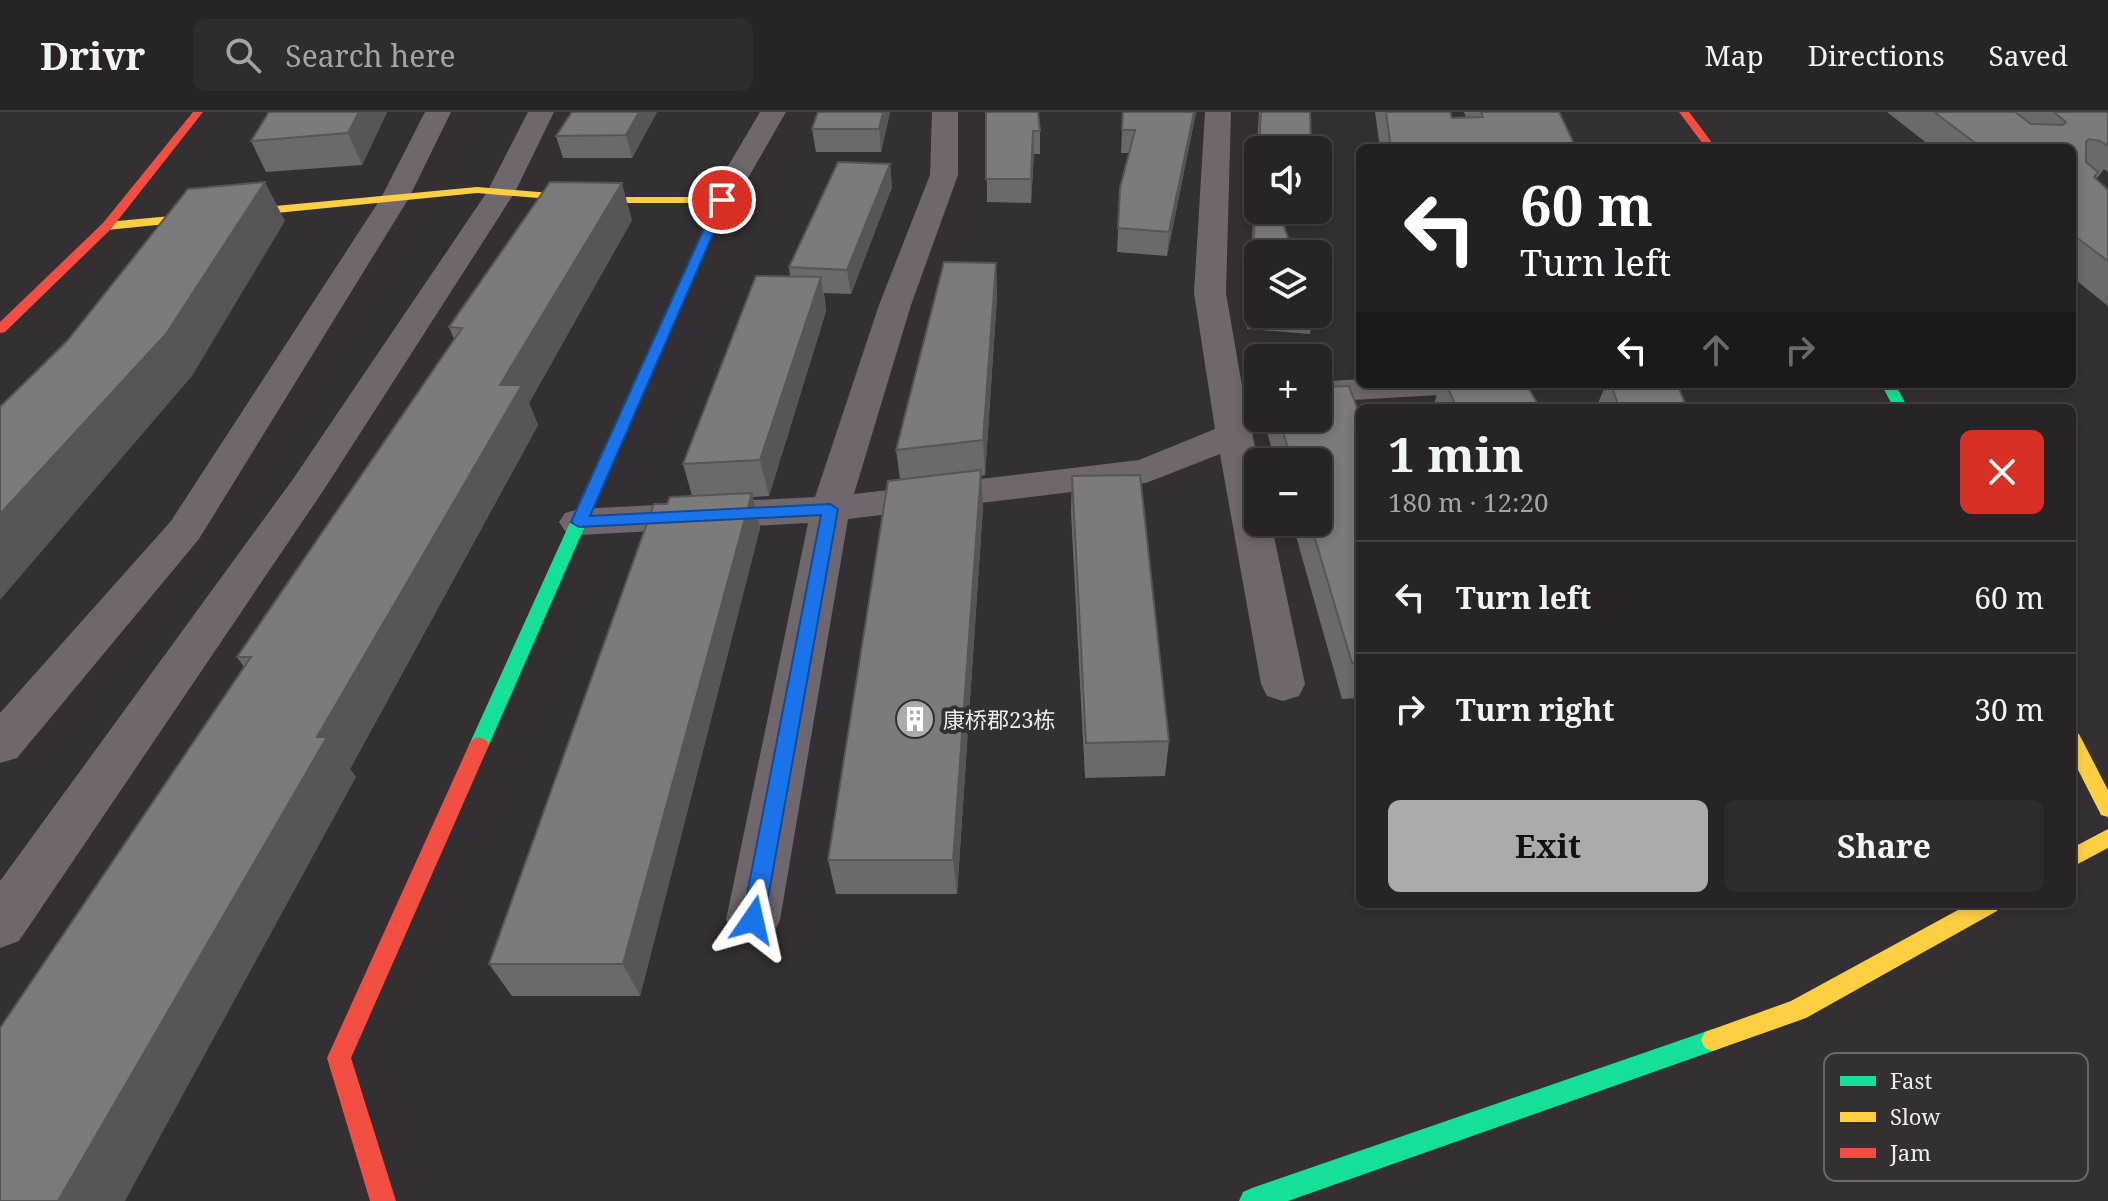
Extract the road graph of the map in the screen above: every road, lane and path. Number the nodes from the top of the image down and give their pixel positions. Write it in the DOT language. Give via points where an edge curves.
graph roads {
  1 [pos="198,112"];
  2 [pos="438,112"];
  3 [pos="541,112"];
  4 [pos="773,112"];
  5 [pos="945,112"];
  6 [pos="1218,112"];
  7 [pos="1684,112"];
  8 [pos="1708,144"];
  9 [pos="501,192"];
  10 [pos="395,198"];
  11 [pos="722,200"];
  12 [pos="107,226"];
  13 [pos="0,329"];
  14 [pos="1386,388"];
  15 [pos="1332,391"];
  16 [pos="1240,409"];
  17 [pos="830,509"];
  18 [pos="579,522"];
  19 [pos="1283,684"];
  20 [pos="0,745"];
  21 [pos="2076,747"];
  22 [pos="2108,809"];
  23 [pos="2108,838"];
  24 [pos="2076,856"];
  25 [pos="1982,908"];
  26 [pos="753,920"];
  27 [pos="0,924"];
  28 [pos="383,1201"];
  29 [pos="1252,1201"];
  1 -- 12 [label="street"];
  2 -- 10 [label="street"];
  3 -- 9 [label="street"];
  4 -- 11 [label="street"];
  5 -- 17 [label="street" via="944,175 895,305"];
  6 -- 16 [label="street" via="1210,293"];
  7 -- 8 [label="street"];
  9 -- 10 [label="street"];
  9 -- 11 [label="street" via="600,200"];
  9 -- 27 [label="street" via="306,488"];
  10 -- 12 [label="street"];
  10 -- 20 [label="street" via="185,530"];
  11 -- 18 [label="street"];
  12 -- 13 [label="street"];
  14 -- 15 [label="street"];
  16 -- 17 [label="street" via="1146,471"];
  16 -- 19 [label="street"];
  17 -- 18 [label="street"];
  17 -- 26 [label="street"];
  18 -- 28 [label="street" via="339,1058"];
  21 -- 22 [label="street"];
  23 -- 24 [label="street"];
  25 -- 29 [label="street" via="1798,1010"];
}
